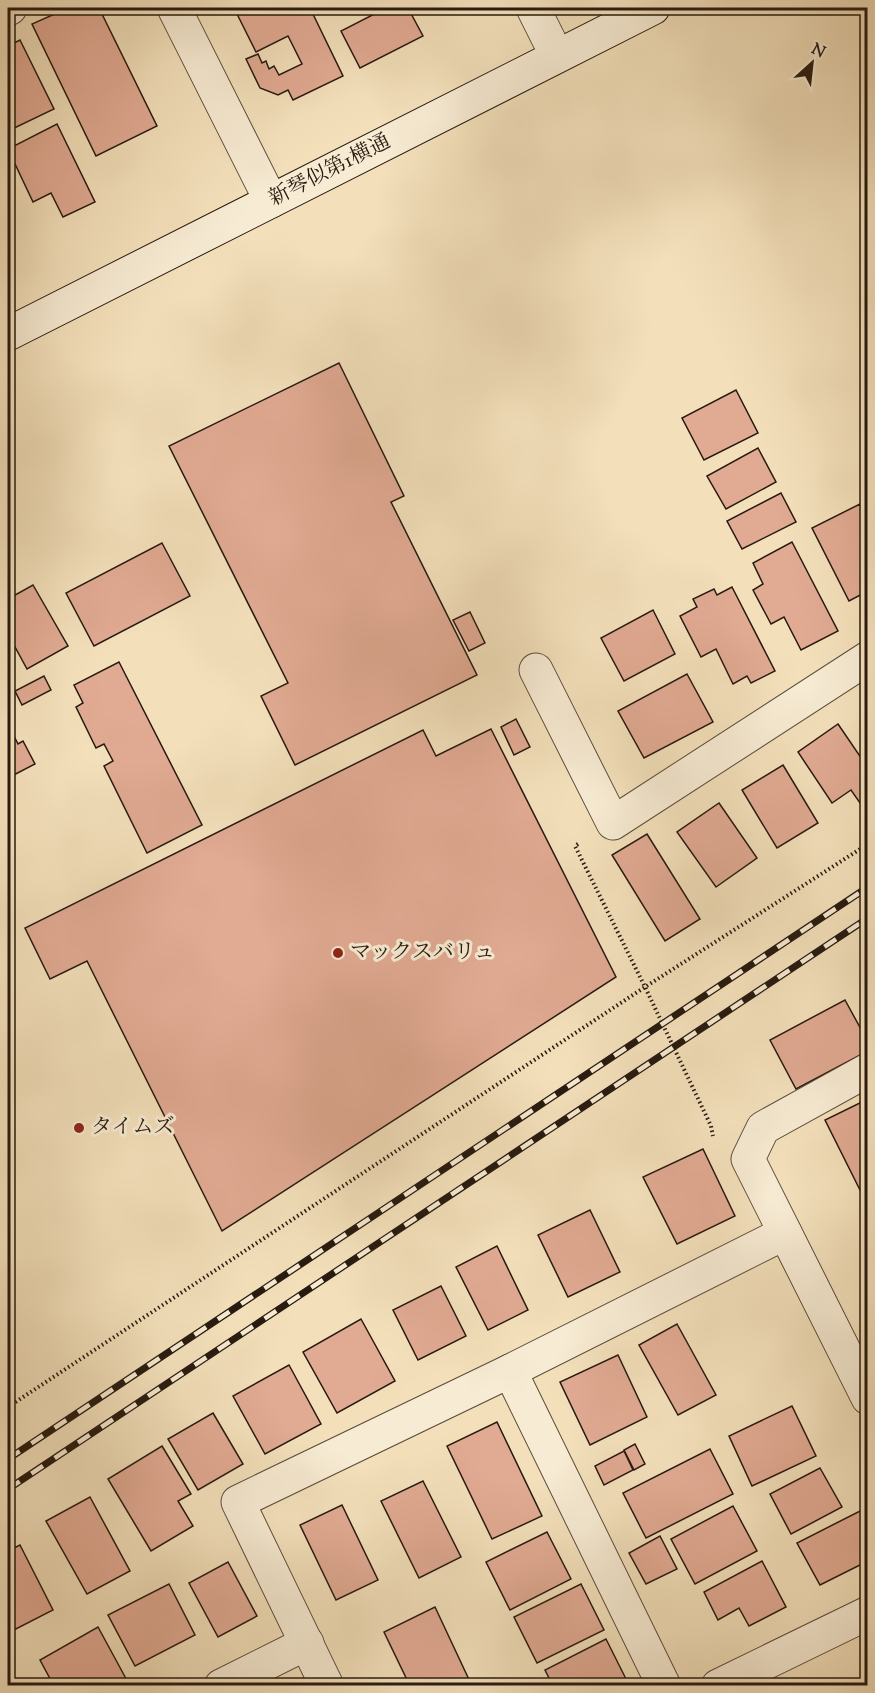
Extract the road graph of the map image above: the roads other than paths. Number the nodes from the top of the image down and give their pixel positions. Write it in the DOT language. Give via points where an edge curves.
graph roads {
  1 [pos="174,8"];
  2 [pos="533,8"];
  3 [pos="653,8"];
  4 [pos="557,56"];
  5 [pos="271,201"];
  6 [pos="8,333"];
  7 [pos="867,658"];
  8 [pos="536,670"];
  9 [pos="867,1070"];
  10 [pos="785,1233"];
  11 [pos="510,1371"];
  12 [pos="867,1398"];
  13 [pos="867,1613"];
  14 [pos="307,1643"];
  15 [pos="221,1686"];
  16 [pos="327,1686"];
  17 [pos="664,1686"];
  18 [pos="718,1686"];
  1 -- 5 [label="street"];
  2 -- 4 [label="street"];
  3 -- 4 [label="street, 新琴似第1横通"];
  4 -- 5 [label="street, 新琴似第1横通"];
  5 -- 6 [label="street, 新琴似第1横通"];
  7 -- 8 [label="street" via="613,823"];
  9 -- 10 [label="street" via="763,1128 748,1159"];
  10 -- 11 [label="street"];
  10 -- 12 [label="street"];
  11 -- 14 [label="street" via="238,1502"];
  11 -- 17 [label="street"];
  13 -- 18 [label="street"];
  14 -- 15 [label="street"];
  14 -- 16 [label="street"];
}
